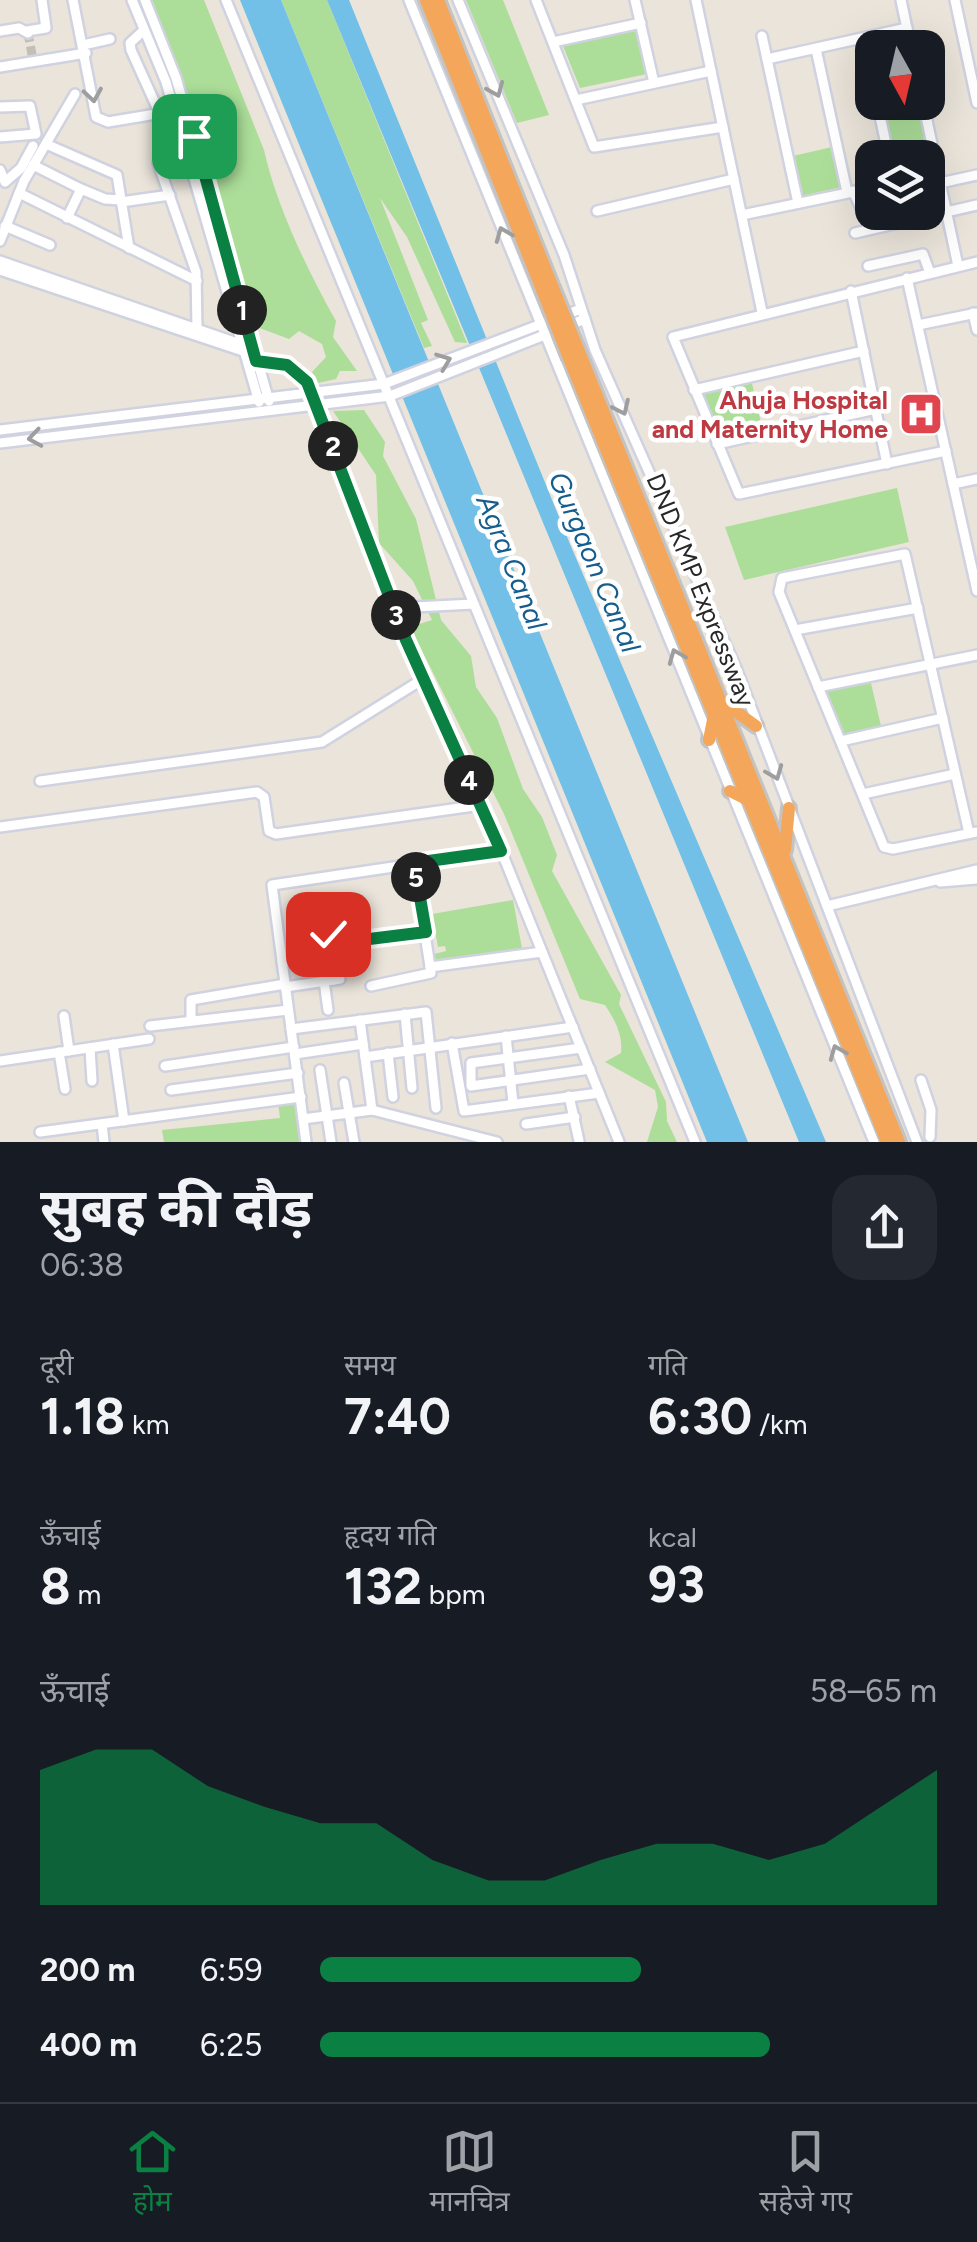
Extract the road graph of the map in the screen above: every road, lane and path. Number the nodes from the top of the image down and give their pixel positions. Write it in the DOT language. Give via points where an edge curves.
graph roads {
  1 [pos="42,0"];
  2 [pos="73,0"];
  3 [pos="226,0"];
  4 [pos="409,0"];
  5 [pos="426,0"];
  6 [pos="438,0"];
  7 [pos="458,0"];
  8 [pos="536,0"];
  9 [pos="636,0"];
  10 [pos="696,0"];
  11 [pos="901,0"];
  12 [pos="954,0"];
  13 [pos="146,3"];
  14 [pos="134,5"];
  15 [pos="641,23"];
  16 [pos="907,28"];
  17 [pos="144,30"];
  18 [pos="898,30"];
  19 [pos="0,31"];
  20 [pos="762,36"];
  21 [pos="110,39"];
  22 [pos="855,40"];
  23 [pos="553,42"];
  24 [pos="816,48"];
  25 [pos="84,49"];
  26 [pos="767,59"];
  27 [pos="0,67"];
  28 [pos="711,71"];
  29 [pos="654,83"];
  30 [pos="75,94"];
  31 [pos="576,100"];
  32 [pos="977,102"];
  33 [pos="0,108"];
  34 [pos="174,111"];
  35 [pos="159,112"];
  36 [pos="723,126"];
  37 [pos="0,137"];
  38 [pos="46,144"];
  39 [pos="32,146"];
  40 [pos="158,163"];
  41 [pos="34,165"];
  42 [pos="0,170"];
  43 [pos="977,175"];
  44 [pos="734,179"];
  45 [pos="945,182"];
  46 [pos="81,189"];
  47 [pos="855,191"];
  48 [pos="19,192"];
  49 [pos="850,192"];
  50 [pos="170,195"];
  51 [pos="121,201"];
  52 [pos="855,201"];
  53 [pos="798,204"];
  54 [pos="977,205"];
  55 [pos="945,206"];
  56 [pos="597,211"];
  57 [pos="946,211"];
  58 [pos="742,215"];
  59 [pos="67,218"];
  60 [pos="5,226"];
  61 [pos="866,230"];
  62 [pos="856,232"];
  63 [pos="0,241"];
  64 [pos="50,245"];
  65 [pos="128,248"];
  66 [pos="0,261"];
  67 [pos="977,262"];
  68 [pos="868,266"];
  69 [pos="958,266"];
  70 [pos="0,270"];
  71 [pos="930,273"];
  72 [pos="907,278"];
  73 [pos="198,281"];
  74 [pos="548,290"];
  75 [pos="851,291"];
  76 [pos="762,312"];
  77 [pos="975,313"];
  78 [pos="582,314"];
  79 [pos="539,324"];
  80 [pos="918,325"];
  81 [pos="198,329"];
  82 [pos="977,330"];
  83 [pos="544,336"];
  84 [pos="249,351"];
  85 [pos="864,351"];
  86 [pos="389,382"];
  87 [pos="694,390"];
  88 [pos="393,395"];
  89 [pos="315,399"];
  90 [pos="264,404"];
  91 [pos="876,408"];
  92 [pos="0,430"];
  93 [pos="0,443"];
  94 [pos="718,444"];
  95 [pos="946,451"];
  96 [pos="887,464"];
  97 [pos="977,479"];
  98 [pos="953,484"];
  99 [pos="977,590"];
  100 [pos="474,604"];
  101 [pos="394,608"];
  102 [pos="918,608"];
  103 [pos="795,630"];
  104 [pos="977,656"];
  105 [pos="931,665"];
  106 [pos="423,679"];
  107 [pos="818,688"];
  108 [pos="720,697"];
  109 [pos="714,715"];
  110 [pos="943,718"];
  111 [pos="756,726"];
  112 [pos="709,740"];
  113 [pos="840,741"];
  114 [pos="956,774"];
  115 [pos="40,780"];
  116 [pos="730,791"];
  117 [pos="862,794"];
  118 [pos="750,800"];
  119 [pos="481,805"];
  120 [pos="788,808"];
  121 [pos="0,827"];
  122 [pos="973,832"];
  123 [pos="501,851"];
  124 [pos="784,856"];
  125 [pos="414,863"];
  126 [pos="977,870"];
  127 [pos="977,878"];
  128 [pos="938,882"];
  129 [pos="827,906"];
  130 [pos="426,932"];
  131 [pos="328,935"];
  132 [pos="294,938"];
  133 [pos="542,952"];
  134 [pos="331,956"];
  135 [pos="282,962"];
  136 [pos="430,967"];
  137 [pos="333,980"];
  138 [pos="285,985"];
  139 [pos="371,986"];
  140 [pos="288,1010"];
  141 [pos="328,1010"];
  142 [pos="405,1014"];
  143 [pos="64,1016"];
  144 [pos="191,1020"];
  145 [pos="360,1020"];
  146 [pos="150,1026"];
  147 [pos="573,1027"];
  148 [pos="291,1029"];
  149 [pos="506,1036"];
  150 [pos="149,1039"];
  151 [pos="452,1043"];
  152 [pos="113,1044"];
  153 [pos="363,1044"];
  154 [pos="429,1047"];
  155 [pos="90,1048"];
  156 [pos="582,1048"];
  157 [pos="407,1050"];
  158 [pos="64,1051"];
  159 [pos="294,1051"];
  160 [pos="388,1053"];
  161 [pos="364,1057"];
  162 [pos="508,1059"];
  163 [pos="0,1061"];
  164 [pos="165,1066"];
  165 [pos="590,1068"];
  166 [pos="320,1070"];
  167 [pos="298,1073"];
  168 [pos="510,1080"];
  169 [pos="922,1080"];
  170 [pos="92,1081"];
  171 [pos="344,1083"];
  172 [pos="412,1088"];
  173 [pos="65,1090"];
  174 [pos="171,1090"];
  175 [pos="599,1093"];
  176 [pos="569,1096"];
  177 [pos="301,1097"];
  178 [pos="394,1098"];
  179 [pos="512,1103"];
  180 [pos="436,1108"];
  181 [pos="372,1110"];
  182 [pos="350,1112"];
  183 [pos="327,1116"];
  184 [pos="575,1117"];
  185 [pos="303,1119"];
  186 [pos="124,1122"];
  187 [pos="102,1124"];
  188 [pos="526,1124"];
  189 [pos="40,1132"];
  190 [pos="579,1141"];
  191 [pos="104,1142"];
  192 [pos="306,1142"];
  193 [pos="331,1142"];
  194 [pos="354,1142"];
  195 [pos="497,1142"];
  196 [pos="619,1142"];
  197 [pos="695,1142"];
  198 [pos="874,1142"];
  199 [pos="887,1142"];
  200 [pos="899,1142"];
  201 [pos="918,1142"];
  1 -- 19 [label="street" via="46,28"];
  2 -- 25 [label="street"];
  3 -- 86 [label="street"];
  79 -- 4 [label="street, one-way"];
  5 -- 74 [label="highway, DND KMP Expressway"];
  6 -- 74 [label="highway, DND KMP Expressway"];
  7 -- 78 [label="street, one-way"];
  8 -- 23 [label="street"];
  9 -- 15 [label="street"];
  10 -- 28 [label="street"];
  11 -- 16 [label="street"];
  12 -- 32 [label="street"];
  13 -- 14 [label="street"];
  13 -- 84 [label="street" via="189,122"];
  14 -- 17 [label="street"];
  15 -- 23 [label="street"];
  15 -- 29 [label="street"];
  16 -- 18 [label="street"];
  17 -- 34 [label="street"];
  17 -- 35 [label="street" via="131,50"];
  20 -- 26 [label="street"];
  21 -- 25 [label="street"];
  22 -- 24 [label="street"];
  23 -- 31 [label="street"];
  24 -- 26 [label="street"];
  24 -- 49 [label="street"];
  25 -- 27 [label="street"];
  25 -- 35 [label="street, one-way" via="96,117 108,122"];
  26 -- 53 [label="street"];
  28 -- 29 [label="street"];
  28 -- 36 [label="street"];
  29 -- 31 [label="street"];
  30 -- 38 [label="street"];
  31 -- 36 [label="street" via="596,148"];
  33 -- 37 [label="street" via="30,106 36,134"];
  34 -- 35 [label="street"];
  34 -- 84 [label="street"];
  36 -- 44 [label="street"];
  38 -- 41 [label="street"];
  38 -- 51 [label="street" via="117,175"];
  39 -- 42 [label="street" via="5,182"];
  40 -- 50 [label="street"];
  41 -- 46 [label="street"];
  41 -- 48 [label="street"];
  43 -- 45 [label="street"];
  44 -- 56 [label="street"];
  44 -- 58 [label="street"];
  46 -- 51 [label="street"];
  46 -- 59 [label="street"];
  47 -- 49 [label="street"];
  48 -- 59 [label="street"];
  48 -- 60 [label="street"];
  49 -- 52 [label="street"];
  49 -- 53 [label="street"];
  50 -- 51 [label="street"];
  50 -- 73 [label="street"];
  51 -- 65 [label="street"];
  53 -- 58 [label="street"];
  54 -- 57 [label="street"];
  55 -- 57 [label="street"];
  57 -- 69 [label="street"];
  58 -- 76 [label="street"];
  59 -- 65 [label="street"];
  60 -- 63 [label="street"];
  60 -- 64 [label="street"];
  61 -- 62 [label="street"];
  65 -- 73 [label="street"];
  66 -- 81 [label="street"];
  67 -- 69 [label="street"];
  68 -- 71 [label="street" via="923,254"];
  69 -- 71 [label="street"];
  70 -- 84 [label="street"];
  71 -- 72 [label="street"];
  72 -- 75 [label="street"];
  72 -- 80 [label="street"];
  73 -- 81 [label="street"];
  74 -- 108 [label="highway, DND KMP Expressway, bridge"];
  74 -- 109 [label="highway, DND KMP Expressway, bridge"];
  75 -- 76 [label="street"];
  75 -- 85 [label="street"];
  76 -- 87 [label="street" via="674,335"];
  77 -- 80 [label="street"];
  77 -- 82 [label="street"];
  78 -- 79 [label="street"];
  78 -- 83 [label="street"];
  78 -- 111 [label="street, one-way"];
  79 -- 83 [label="street"];
  86 -- 79 [label="street, one-way"];
  80 -- 95 [label="street"];
  81 -- 84 [label="street"];
  83 -- 88 [label="street"];
  112 -- 83 [label="street, one-way"];
  84 -- 89 [label="street" via="297,370"];
  84 -- 90 [label="street"];
  84 -- 90 [label="street"];
  85 -- 87 [label="street"];
  85 -- 91 [label="street"];
  86 -- 88 [label="street"];
  86 -- 89 [label="street"];
  87 -- 94 [label="street"];
  88 -- 89 [label="street"];
  88 -- 100 [label="street"];
  89 -- 90 [label="street"];
  89 -- 101 [label="street"];
  90 -- 92 [label="street"];
  90 -- 93 [label="street, one-way"];
  91 -- 94 [label="street"];
  91 -- 96 [label="street"];
  94 -- 96 [label="street" via="742,495"];
  95 -- 96 [label="street"];
  95 -- 98 [label="street"];
  97 -- 98 [label="street"];
  98 -- 99 [label="street"];
  100 -- 101 [label="street"];
  100 -- 197 [label="street"];
  101 -- 106 [label="street"];
  102 -- 103 [label="street"];
  102 -- 103 [label="street" via="907,557 900,552 782,578 779,592"];
  102 -- 105 [label="street"];
  103 -- 107 [label="street"];
  104 -- 105 [label="street"];
  105 -- 107 [label="street"];
  105 -- 110 [label="street"];
  106 -- 115 [label="street" via="322,742"];
  106 -- 119 [label="street"];
  107 -- 113 [label="street"];
  108 -- 111 [label="highway"];
  108 -- 124 [label="highway, DND KMP Expressway"];
  109 -- 112 [label="highway"];
  109 -- 118 [label="highway, DND KMP Expressway"];
  110 -- 113 [label="street"];
  110 -- 114 [label="street"];
  111 -- 120 [label="street, one-way"];
  112 -- 116 [label="street"];
  113 -- 117 [label="street"];
  114 -- 117 [label="street"];
  114 -- 122 [label="street"];
  116 -- 118 [label="highway"];
  198 -- 116 [label="street, one-way"];
  117 -- 122 [label="street" via="887,849"];
  118 -- 199 [label="highway, DND KMP Expressway"];
  119 -- 121 [label="street" via="276,834 269,831 264,797 257,792"];
  119 -- 123 [label="street"];
  120 -- 124 [label="highway"];
  120 -- 129 [label="street"];
  123 -- 125 [label="street"];
  123 -- 133 [label="street"];
  124 -- 200 [label="highway, DND KMP Expressway"];
  125 -- 130 [label="street"];
  125 -- 135 [label="street" via="272,885"];
  126 -- 128 [label="street"];
  127 -- 128 [label="street"];
  128 -- 129 [label="street"];
  129 -- 201 [label="street"];
  130 -- 131 [label="street"];
  130 -- 136 [label="street"];
  131 -- 132 [label="street"];
  131 -- 134 [label="street"];
  133 -- 136 [label="street"];
  133 -- 147 [label="street"];
  134 -- 135 [label="street"];
  134 -- 137 [label="street"];
  135 -- 138 [label="street"];
  136 -- 139 [label="street" via="427,976"];
  137 -- 138 [label="street"];
  137 -- 141 [label="street"];
  138 -- 140 [label="street"];
  138 -- 144 [label="street" via="191,1000"];
  140 -- 144 [label="street"];
  140 -- 148 [label="street"];
  142 -- 145 [label="street"];
  142 -- 154 [label="street" via="426,1012"];
  142 -- 157 [label="street"];
  143 -- 158 [label="street"];
  144 -- 146 [label="street"];
  145 -- 148 [label="street"];
  145 -- 153 [label="street"];
  147 -- 149 [label="street"];
  147 -- 156 [label="street"];
  148 -- 159 [label="street"];
  149 -- 151 [label="street"];
  149 -- 162 [label="street"];
  150 -- 152 [label="street"];
  151 -- 154 [label="street"];
  151 -- 179 [label="street" via="462,1110"];
  152 -- 155 [label="street"];
  152 -- 186 [label="street"];
  153 -- 159 [label="street"];
  153 -- 161 [label="street"];
  154 -- 157 [label="street"];
  154 -- 180 [label="street"];
  155 -- 158 [label="street"];
  155 -- 170 [label="street"];
  156 -- 162 [label="street"];
  156 -- 165 [label="street"];
  157 -- 160 [label="street"];
  157 -- 172 [label="street"];
  158 -- 163 [label="street"];
  158 -- 173 [label="street"];
  159 -- 164 [label="street"];
  159 -- 167 [label="street"];
  160 -- 161 [label="street"];
  160 -- 178 [label="street"];
  161 -- 181 [label="street"];
  162 -- 168 [label="street"];
  162 -- 168 [label="street" via="474,1062 468,1069 471,1086"];
  165 -- 168 [label="street"];
  165 -- 175 [label="street"];
  166 -- 183 [label="street"];
  167 -- 174 [label="street"];
  167 -- 177 [label="street"];
  168 -- 179 [label="street"];
  169 -- 201 [label="street" via="935,1135"];
  171 -- 182 [label="street"];
  175 -- 176 [label="street"];
  175 -- 196 [label="street"];
  176 -- 179 [label="street"];
  176 -- 184 [label="street"];
  177 -- 185 [label="street"];
  177 -- 186 [label="street"];
  181 -- 182 [label="street"];
  181 -- 195 [label="street"];
  182 -- 183 [label="street"];
  182 -- 194 [label="street"];
  183 -- 185 [label="street"];
  183 -- 193 [label="street"];
  184 -- 188 [label="street"];
  184 -- 190 [label="street"];
  185 -- 192 [label="street"];
  186 -- 187 [label="street"];
  187 -- 189 [label="street"];
  187 -- 191 [label="street"];
}
